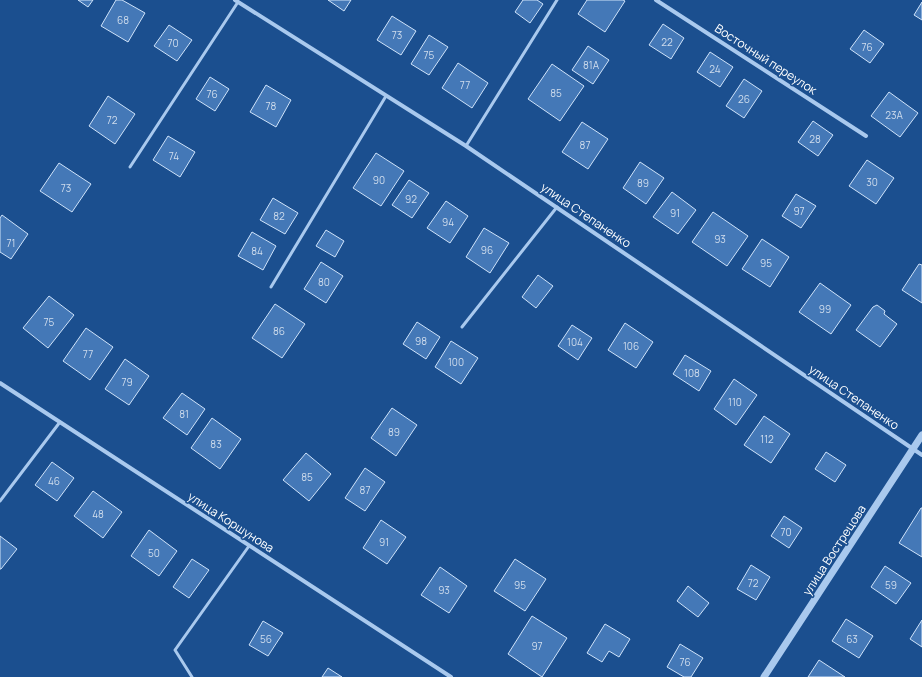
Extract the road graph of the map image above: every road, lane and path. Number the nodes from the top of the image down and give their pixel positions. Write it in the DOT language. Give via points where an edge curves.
graph roads {
  1 [pos="557,0"];
  2 [pos="656,0"];
  3 [pos="236,1"];
  4 [pos="386,96"];
  5 [pos="866,136"];
  6 [pos="466,146"];
  7 [pos="130,167"];
  8 [pos="557,207"];
  9 [pos="271,287"];
  10 [pos="462,327"];
  11 [pos="0,383"];
  12 [pos="60,422"];
  13 [pos="922,435"];
  14 [pos="913,449"];
  15 [pos="922,455"];
  16 [pos="0,501"];
  17 [pos="249,546"];
  18 [pos="192,677"];
  19 [pos="451,677"];
  20 [pos="764,677"];
  1 -- 6 [label="lane"];
  2 -- 5 [label="street, Восточный переулок"];
  3 -- 4 [label="street, улица Степаненко"];
  3 -- 7 [label="lane"];
  4 -- 6 [label="street, улица Степаненко"];
  4 -- 9 [label="lane"];
  6 -- 8 [label="street, улица Степаненко"];
  8 -- 10 [label="lane"];
  8 -- 14 [label="street, улица Степаненко"];
  11 -- 12 [label="street, улица Коршунова"];
  12 -- 16 [label="lane"];
  12 -- 17 [label="street, улица Коршунова"];
  13 -- 14 [label="street, улица Вострецова"];
  14 -- 15 [label="street, улица Степаненко"];
  14 -- 20 [label="street, улица Вострецова"];
  17 -- 18 [label="lane" via="175,650"];
  17 -- 19 [label="street, улица Коршунова"];
}
